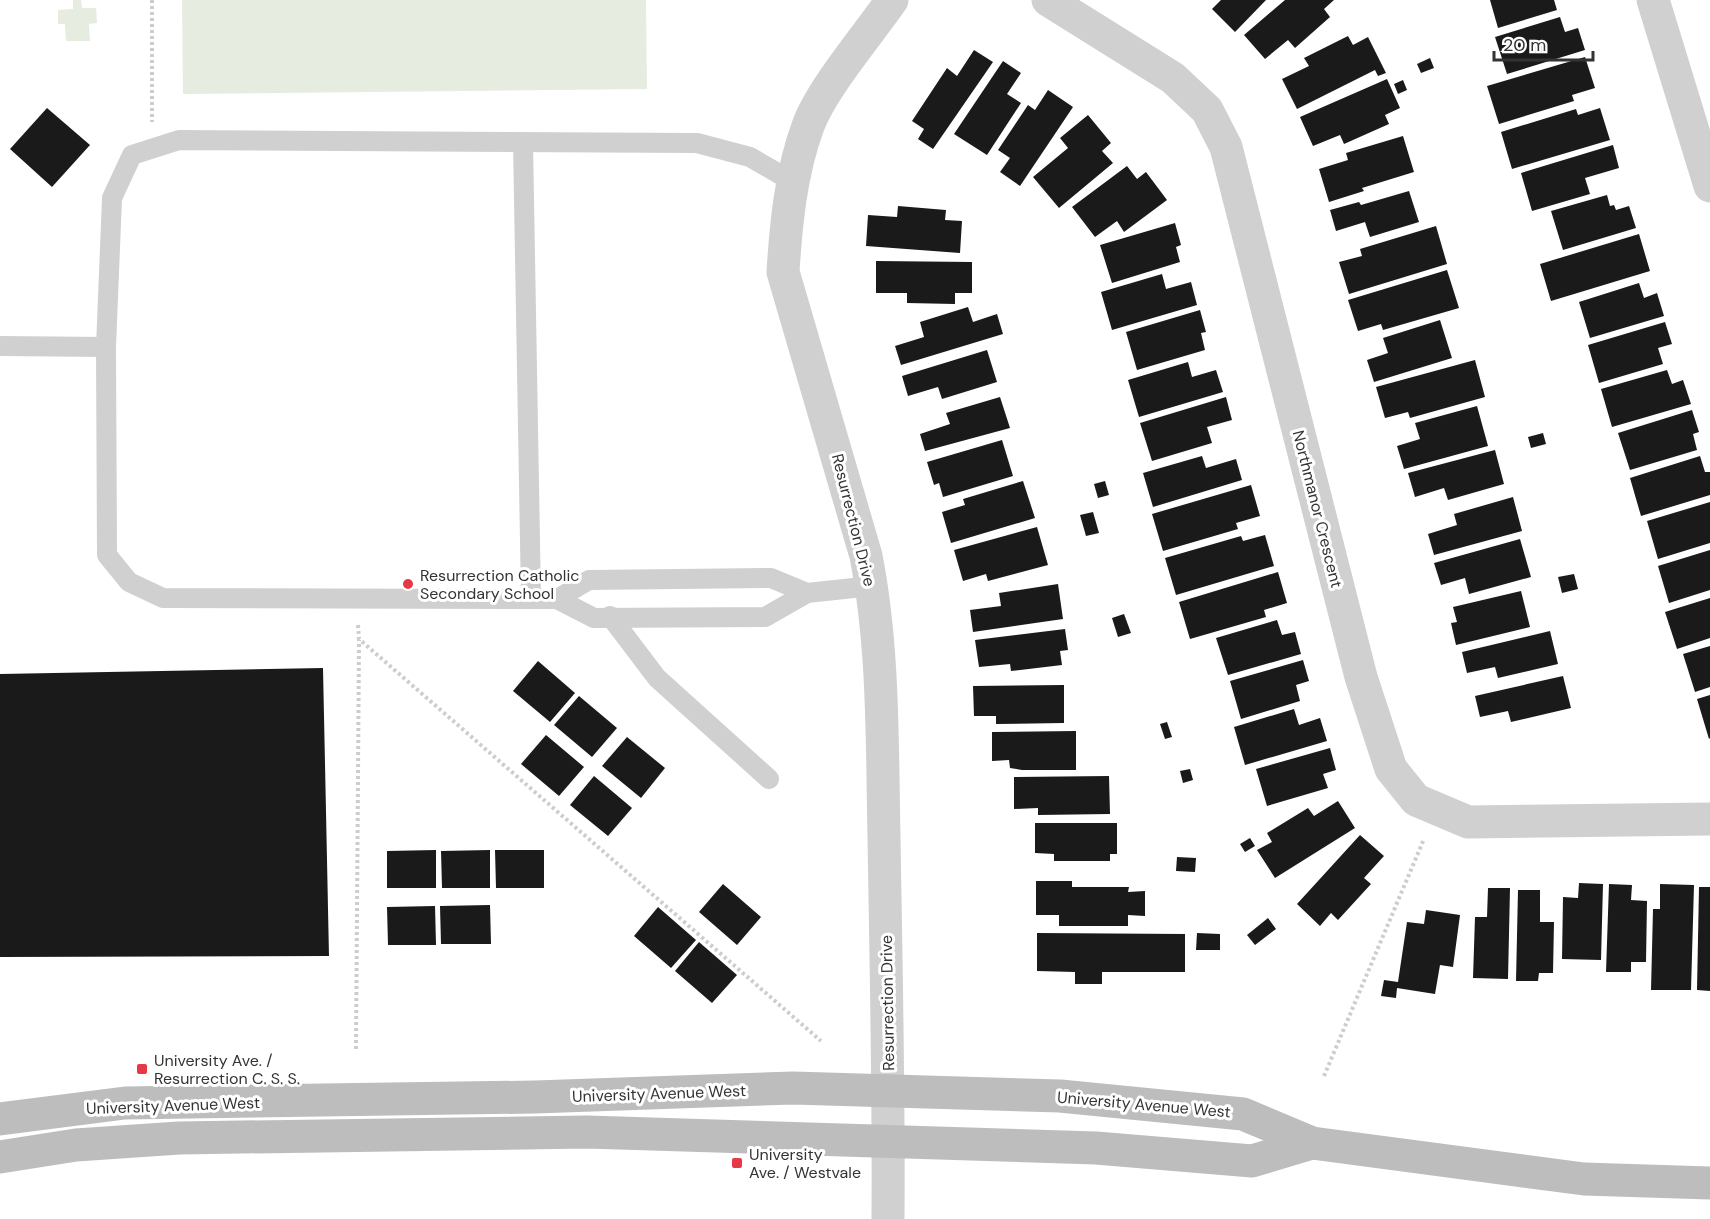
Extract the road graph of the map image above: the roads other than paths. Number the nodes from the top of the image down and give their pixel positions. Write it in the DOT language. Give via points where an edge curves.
graph roads {
  1 [pos="892,0"];
  2 [pos="1048,0"];
  3 [pos="1653,0"];
  4 [pos="523,142"];
  5 [pos="793,182"];
  6 [pos="1710,186"];
  7 [pos="0,346"];
  8 [pos="106,347"];
  9 [pos="872,586"];
  10 [pos="807,593"];
  11 [pos="531,598"];
  12 [pos="556,599"];
  13 [pos="610,616"];
  14 [pos="769,780"];
  15 [pos="1710,819"];
  16 [pos="889,1115"];
  17 [pos="0,1119"];
  18 [pos="1312,1143"];
  19 [pos="0,1157"];
  20 [pos="1710,1183"];
  21 [pos="888,1219"];
  1 -- 5 [label="street, Resurrection Drive" via="818,106 808,126"];
  2 -- 15 [label="street, Northmanor Crescent" via="1173,78 1207,110 1226,147 1361,677 1392,769 1416,800 1468,822"];
  3 -- 6 [label="street"];
  4 -- 5 [label="lane" via="697,143 750,157"];
  4 -- 8 [label="lane" via="179,140 132,155 112,198"];
  4 -- 11 [label="lane"];
  5 -- 9 [label="street, Resurrection Drive" via="783,272"];
  7 -- 8 [label="lane"];
  8 -- 11 [label="lane" via="107,555 129,582 163,598"];
  9 -- 10 [label="lane"];
  9 -- 16 [label="street, Resurrection Drive" via="880,684"];
  10 -- 12 [label="lane" via="771,578 589,580"];
  10 -- 13 [label="lane" via="765,617"];
  11 -- 12 [label="lane"];
  12 -- 13 [label="lane" via="594,618"];
  13 -- 14 [label="lane" via="657,678"];
  16 -- 17 [label="main road, University Avenue West" via="793,1088 124,1103"];
  16 -- 18 [label="main road, University Avenue West" via="1096,1148 1252,1161"];
  16 -- 18 [label="main road, University Avenue West" via="1060,1096 1243,1114"];
  16 -- 19 [label="main road, University Avenue West" via="587,1132 179,1138"];
  16 -- 21 [label="street, Resurrection Drive"];
  18 -- 20 [label="main road, University Avenue West" via="1584,1179"];
}
